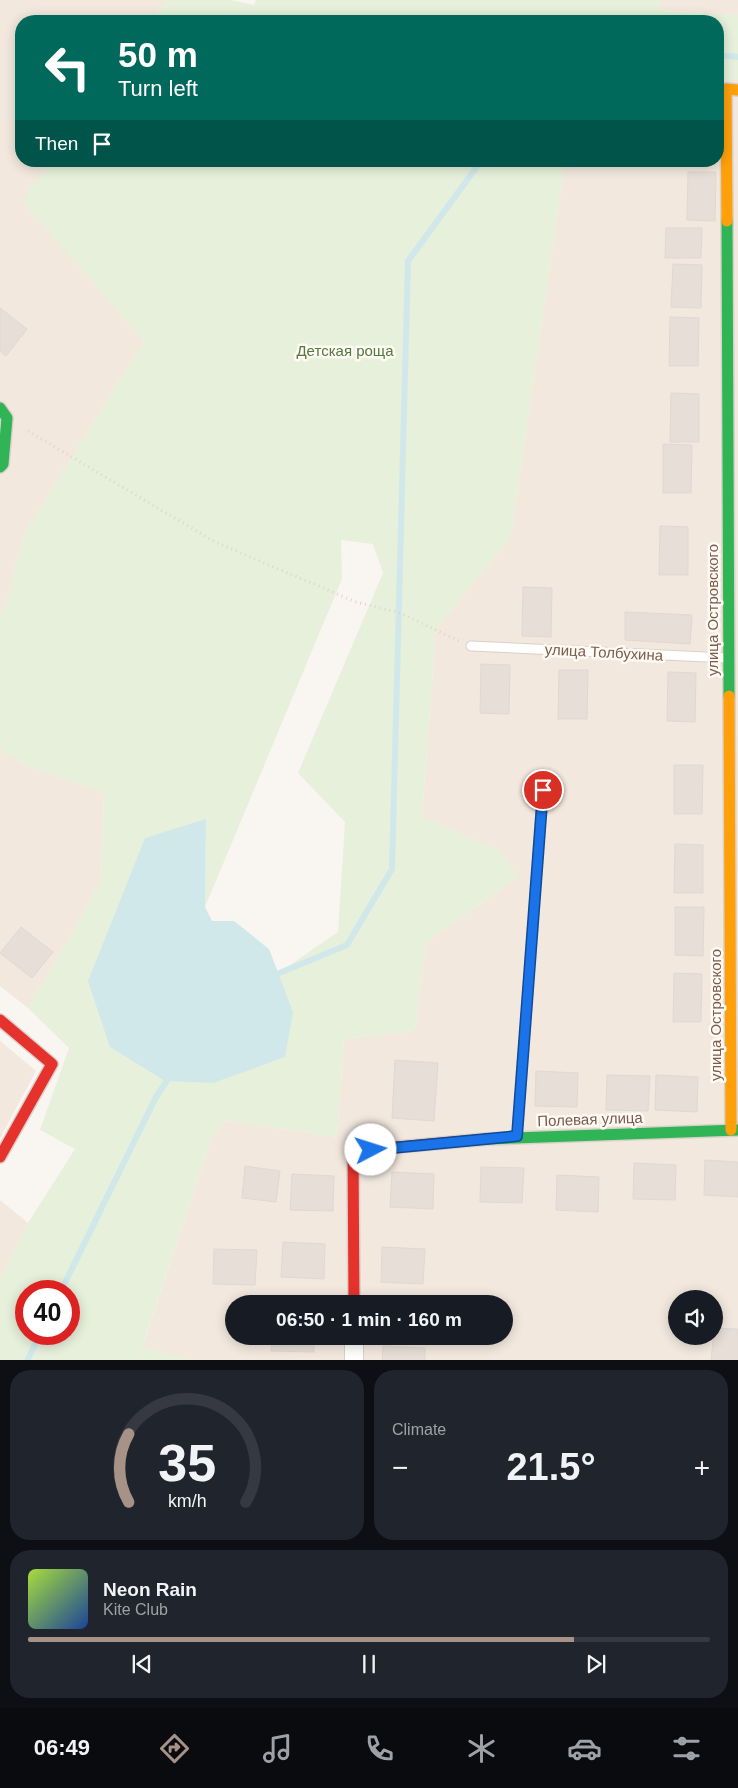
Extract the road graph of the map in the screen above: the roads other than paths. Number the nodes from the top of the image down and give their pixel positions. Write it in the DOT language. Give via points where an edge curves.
graph roads {
  1 [pos="738,90"];
  2 [pos="0,408"];
  3 [pos="0,467"];
  4 [pos="471,646"];
  5 [pos="733,658"];
  6 [pos="543,790"];
  7 [pos="0,1020"];
  8 [pos="734,1130"];
  9 [pos="517,1136"];
  10 [pos="0,1157"];
  11 [pos="354,1295"];
  12 [pos="354,1345"];
  13 [pos="354,1360"];
  1 -- 5 [label="street, улица Островского" via="726,89"];
  2 -- 3 [label="street" via="7,418 3,464"];
  4 -- 5 [label="lane, улица Толбухина"];
  5 -- 8 [label="street, улица Островского"];
  6 -- 9 [label="lane"];
  7 -- 10 [label="street" via="52,1064"];
  8 -- 9 [label="street, Полевая улица"];
  9 -- 11 [label="street, Полевая улица" via="353,1151"];
  12 -- 13 [label="street"];
}
